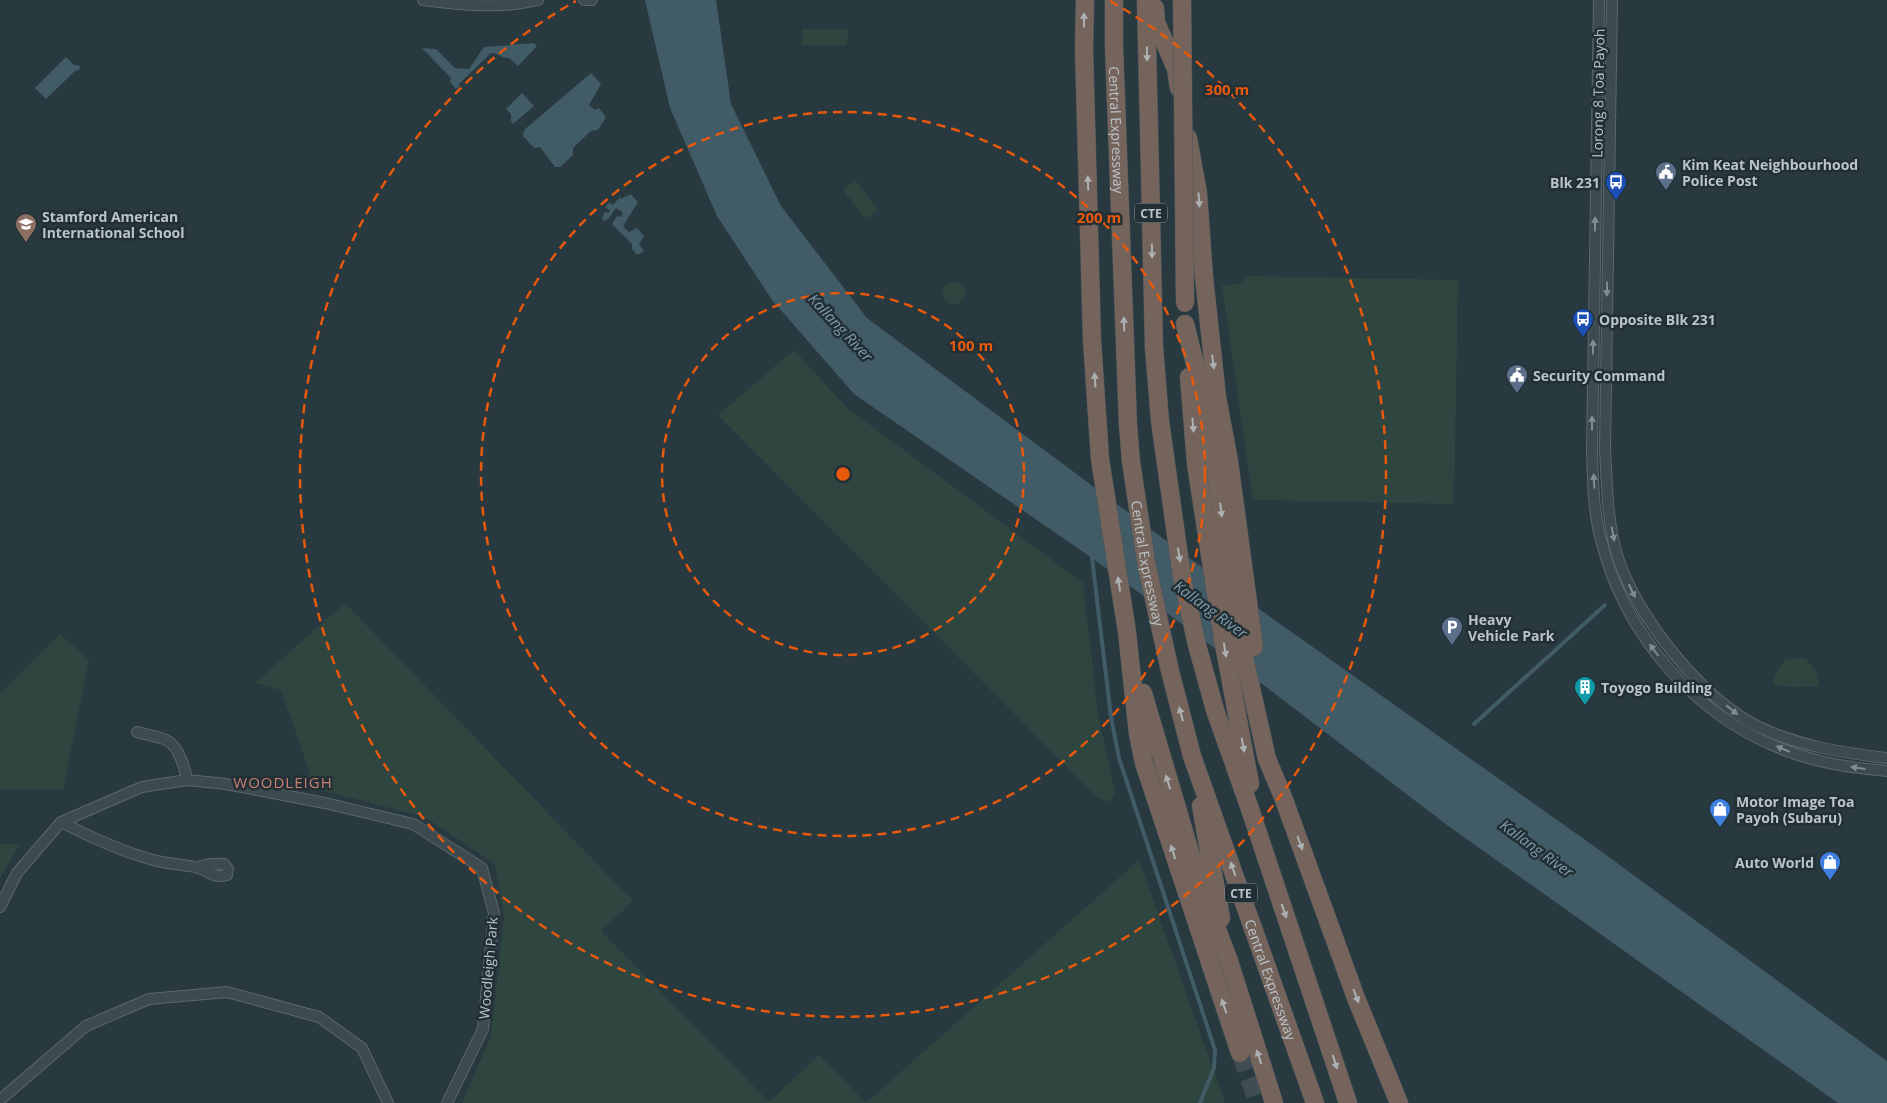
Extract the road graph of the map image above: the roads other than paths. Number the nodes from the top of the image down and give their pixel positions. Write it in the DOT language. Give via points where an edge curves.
graph roads {
  1 [pos="423,0"];
  2 [pos="538,0"];
  3 [pos="584,0"];
  4 [pos="592,0"];
  5 [pos="1085,0"];
  6 [pos="1114,0"];
  7 [pos="1146,0"];
  8 [pos="1155,0"];
  9 [pos="1182,0"];
  10 [pos="1599,0"];
  11 [pos="1612,0"];
  12 [pos="1185,324"];
  13 [pos="1222,461"];
  14 [pos="1127,632"];
  15 [pos="137,732"];
  16 [pos="1192,756"];
  17 [pos="1887,758"];
  18 [pos="1887,771"];
  19 [pos="187,780"];
  20 [pos="61,822"];
  21 [pos="1263,848"];
  22 [pos="197,868"];
  23 [pos="0,907"];
  24 [pos="1228,961"];
  25 [pos="1240,1052"];
  26 [pos="0,1100"];
  27 [pos="388,1103"];
  28 [pos="447,1103"];
  29 [pos="1274,1103"];
  30 [pos="1315,1103"];
  31 [pos="1348,1103"];
  32 [pos="1399,1103"];
  1 -- 2 [label="street" via="472,5"];
  3 -- 4 [label="street"];
  14 -- 5 [label="highway, one-way" via="1100,459 1092,340"];
  16 -- 6 [label="highway, Central Expressway / CTE, one-way" via="1147,566 1131,462"];
  7 -- 21 [label="highway, CTE, one-way" via="1154,347 1166,472 1182,577 1197,645 1215,710"];
  8 -- 13 [label="highway, one-way" via="1156,22 1176,69 1198,193"];
  9 -- 12 [label="highway, bridge"];
  18 -- 10 [label="street, Lorong 8 Toa Payoh, one-way" via="1829,764 1789,752 1740,729 1710,708 1671,671 1652,647 1630,615 1612,578 1600,539 1592,450"];
  11 -- 17 [label="street, Lorong 8 Toa Payoh, one-way" via="1605,449 1609,511 1618,557 1636,601 1665,644 1734,713 1794,740 1844,753"];
  12 -- 13 [label="highway"];
  12 -- 21 [label="highway, one-way" via="1196,464 1233,697"];
  13 -- 32 [label="highway, one-way" via="1263,721 1280,773 1283,797 1356,998"];
  24 -- 14 [label="highway, one-way" via="1198,879 1152,729"];
  25 -- 14 [label="highway, one-way" via="1144,763"];
  15 -- 19 [label="street" via="168,741 179,756"];
  16 -- 24 [label="highway"];
  30 -- 16 [label="highway, Central Expressway / CTE, one-way"];
  19 -- 20 [label="street, Woodleigh Park" via="142,787"];
  19 -- 28 [label="street, Woodleigh Park" via="298,798 413,824 482,868 494,913 483,1029"];
  20 -- 22 [label="street" via="92,838 152,860"];
  20 -- 23 [label="street, Woodleigh Park" via="17,873"];
  21 -- 31 [label="highway, CTE, one-way"];
  29 -- 24 [label="highway, one-way"];
  26 -- 27 [label="street" via="86,1026 149,1000 227,992 319,1018 362,1048"];
}
